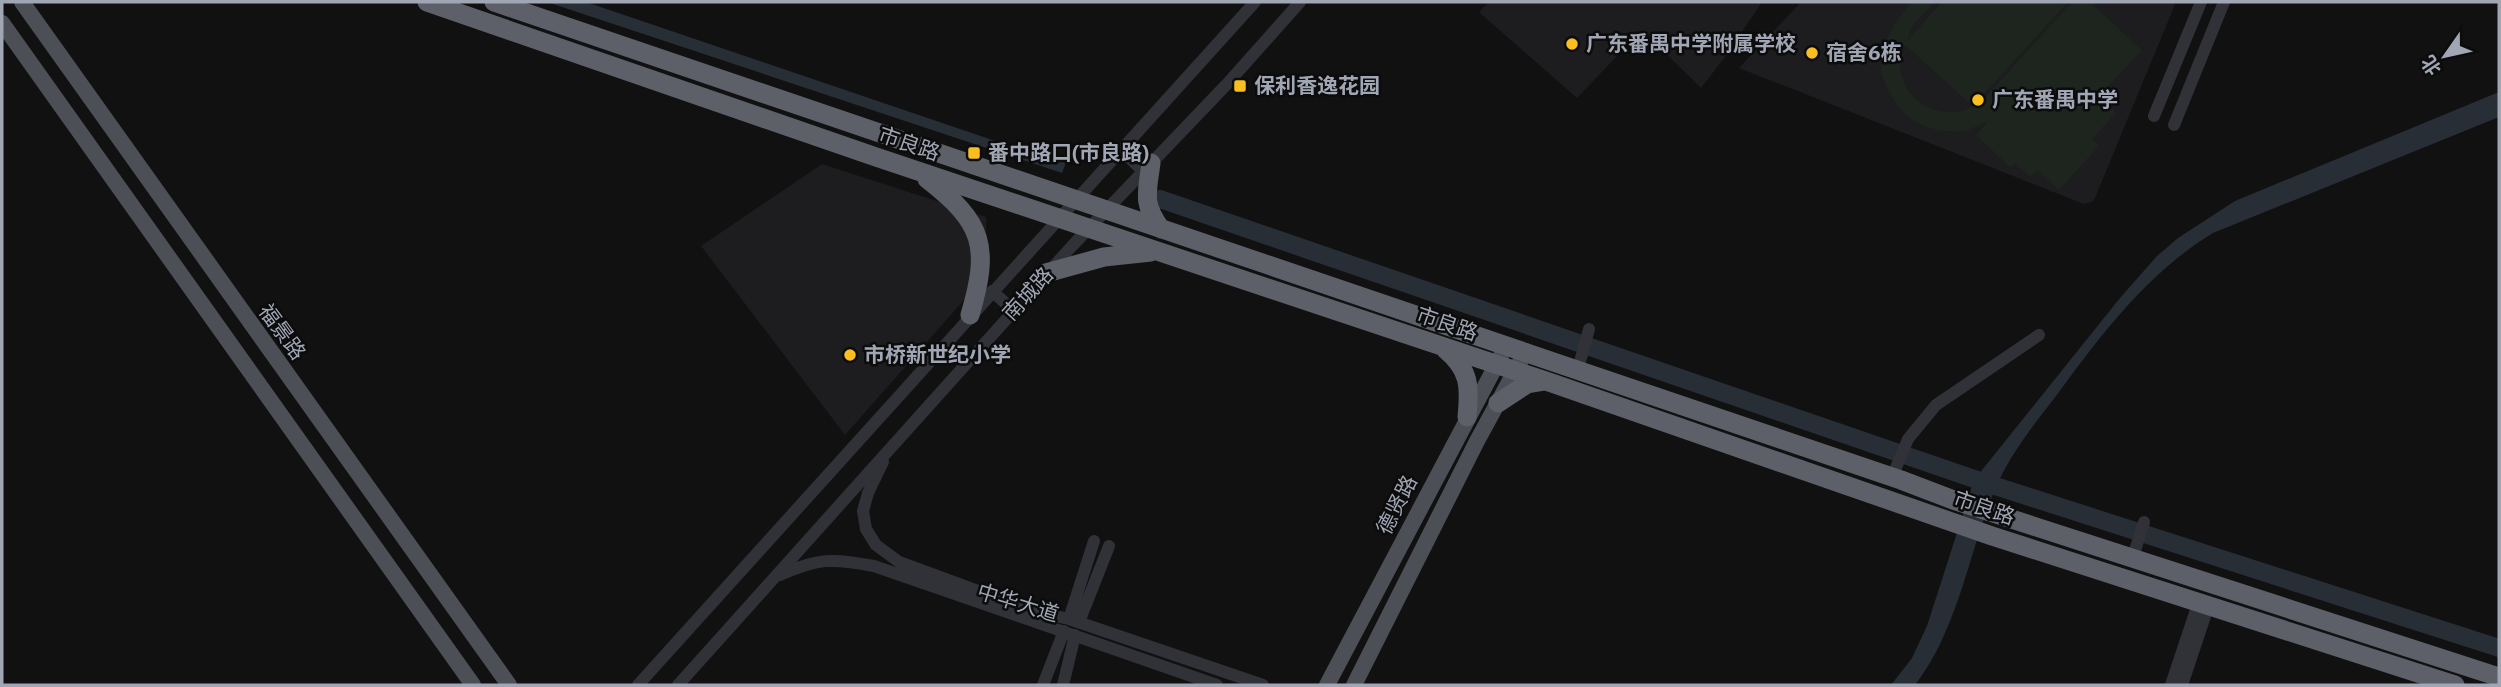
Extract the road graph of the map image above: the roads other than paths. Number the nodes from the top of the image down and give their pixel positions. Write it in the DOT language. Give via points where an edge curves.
graph roads {
  1 [pos="22,2"];
  2 [pos="427,2"];
  3 [pos="494,2"];
  4 [pos="1255,2"];
  5 [pos="1300,2"];
  6 [pos="2201,2"];
  7 [pos="2224,2"];
  8 [pos="2,23"];
  9 [pos="2154,116"];
  10 [pos="2174,125"];
  11 [pos="1121,150"];
  12 [pos="1147,167"];
  13 [pos="915,170"];
  14 [pos="155,191"];
  15 [pos="1075,200"];
  16 [pos="132,207"];
  17 [pos="1106,210"];
  18 [pos="1059,218"];
  19 [pos="1089,228"];
  20 [pos="1161,229"];
  21 [pos="1159,251"];
  22 [pos="1046,273"];
  23 [pos="992,291"];
  24 [pos="1013,310"];
  25 [pos="970,316"];
  26 [pos="1589,329"];
  27 [pos="2039,335"];
  28 [pos="1507,345"];
  29 [pos="1441,346"];
  30 [pos="1526,351"];
  31 [pos="1579,364"];
  32 [pos="1496,365"];
  33 [pos="1517,371"];
  34 [pos="1546,381"];
  35 [pos="1498,403"];
  36 [pos="1467,416"];
  37 [pos="889,449"];
  38 [pos="1894,473"];
  39 [pos="2144,522"];
  40 [pos="1094,541"];
  41 [pos="1109,546"];
  42 [pos="2134,553"];
  43 [pos="898,568"];
  44 [pos="774,578"];
  45 [pos="2204,603"];
  46 [pos="1074,620"];
  47 [pos="1069,633"];
  48 [pos="2499,677"];
  49 [pos="2448,684"];
  50 [pos="473,685"];
  51 [pos="509,685"];
  52 [pos="638,685"];
  53 [pos="678,685"];
  54 [pos="1043,685"];
  55 [pos="1063,685"];
  56 [pos="1217,685"];
  57 [pos="1263,685"];
  58 [pos="1327,685"];
  59 [pos="1354,685"];
  60 [pos="2171,685"];
  61 [pos="2182,685"];
  1 -- 14 [label="main road, 福景路"];
  2 -- 13 [label="highway, 市良路"];
  3 -- 15 [label="highway, 市良路"];
  4 -- 11 [label="street, 南城路"];
  5 -- 12 [label="street, 南城路"];
  6 -- 9 [label="street"];
  7 -- 10 [label="street"];
  8 -- 16 [label="main road"];
  11 -- 12 [label="street"];
  11 -- 15 [label="street, 南城路"];
  12 -- 17 [label="street, 南城路"];
  12 -- 20 [label="highway" via="1149,212"];
  13 -- 18 [label="highway, 市良路"];
  13 -- 25 [label="highway" via="954,200 974,225 981,271"];
  14 -- 16 [label="main road"];
  14 -- 51 [label="main road, 福景路"];
  15 -- 17 [label="highway, 市良路"];
  15 -- 18 [label="street, 南城路"];
  16 -- 50 [label="main road"];
  17 -- 19 [label="street, 南城路"];
  17 -- 20 [label="highway, 市良路"];
  18 -- 19 [label="highway, 市良路"];
  18 -- 23 [label="street, 南城路"];
  19 -- 21 [label="highway, 市良路"];
  19 -- 22 [label="street, 南城路"];
  20 -- 28 [label="highway, 市良路"];
  21 -- 22 [label="highway" via="1104,257"];
  21 -- 29 [label="highway, 市良路"];
  22 -- 24 [label="street, 南城路"];
  23 -- 24 [label="street"];
  23 -- 25 [label="street, 南城路"];
  24 -- 37 [label="street, 南城路"];
  25 -- 52 [label="street, 南城路"];
  26 -- 31 [label="street"];
  27 -- 38 [label="street" via="1936,405 1908,439"];
  28 -- 30 [label="highway, 市良路"];
  28 -- 32 [label="main road, 德贤路"];
  29 -- 32 [label="highway, 市良路"];
  29 -- 36 [label="highway" via="1457,359 1468,380"];
  30 -- 31 [label="highway, 市良路"];
  30 -- 33 [label="main road, 德贤路"];
  31 -- 38 [label="highway, 市良路"];
  32 -- 33 [label="highway, 市良路"];
  32 -- 36 [label="main road, 德贤路"];
  33 -- 34 [label="highway, 市良路"];
  33 -- 35 [label="main road, 德贤路"];
  34 -- 35 [label="highway" via="1527,384"];
  34 -- 45 [label="highway, 市良路" via="1992,536"];
  35 -- 59 [label="main road, 德贤路"];
  36 -- 58 [label="main road, 德贤路"];
  37 -- 43 [label="street, 中华大道" via="863,510 866,529"];
  37 -- 44 [label="street, 南城路"];
  38 -- 42 [label="highway, 市良路" via="1956,501"];
  39 -- 42 [label="street"];
  40 -- 46 [label="street"];
  41 -- 46 [label="street"];
  42 -- 48 [label="highway, 市良路"];
  43 -- 44 [label="street, 中华大道" via="818,560"];
  43 -- 46 [label="street, 中华大道"];
  43 -- 47 [label="street, 中华大道"];
  44 -- 53 [label="street, 南城路"];
  45 -- 49 [label="highway, 市良路"];
  45 -- 60 [label="street"];
  45 -- 61 [label="street"];
  46 -- 57 [label="street, 中华大道"];
  47 -- 54 [label="street"];
  47 -- 55 [label="street"];
  47 -- 56 [label="street, 中华大道"];
}
